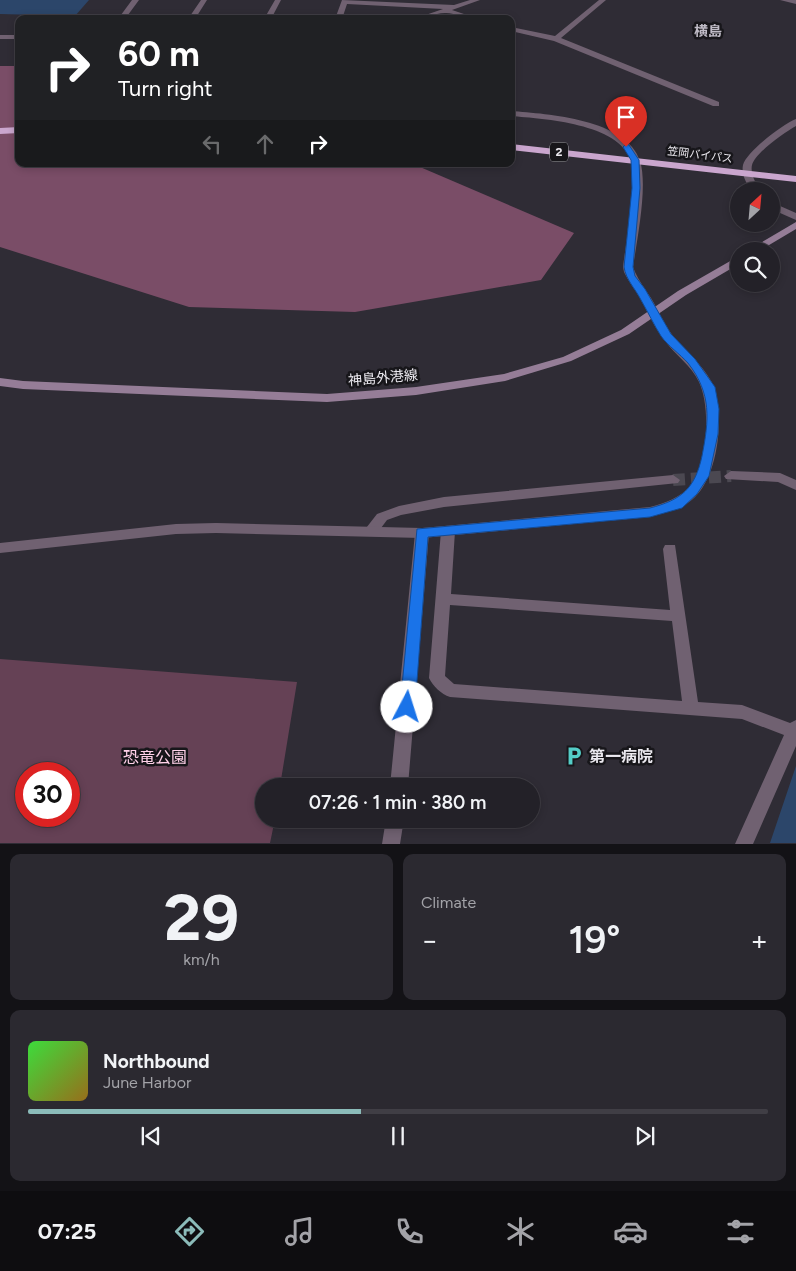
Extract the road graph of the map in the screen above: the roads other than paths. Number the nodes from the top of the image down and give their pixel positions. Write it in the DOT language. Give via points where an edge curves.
graph roads {
  1 [pos="136,0"];
  2 [pos="204,0"];
  3 [pos="278,0"];
  4 [pos="477,0"];
  5 [pos="590,0"];
  6 [pos="784,0"];
  7 [pos="345,1"];
  8 [pos="601,1"];
  9 [pos="796,2"];
  10 [pos="454,7"];
  11 [pos="446,10"];
  12 [pos="124,15"];
  13 [pos="194,15"];
  14 [pos="270,15"];
  15 [pos="340,15"];
  16 [pos="430,15"];
  17 [pos="463,15"];
  18 [pos="515,30"];
  19 [pos="0,37"];
  20 [pos="15,37"];
  21 [pos="556,39"];
  22 [pos="716,104"];
  23 [pos="515,113"];
  24 [pos="796,122"];
  25 [pos="15,130"];
  26 [pos="0,131"];
  27 [pos="515,147"];
  28 [pos="796,179"];
  29 [pos="752,182"];
  30 [pos="780,209"];
  31 [pos="796,217"];
  32 [pos="796,225"];
  33 [pos="767,242"];
  34 [pos="730,265"];
  35 [pos="653,312"];
  36 [pos="0,382"];
  37 [pos="731,476"];
  38 [pos="673,480"];
  39 [pos="796,485"];
  40 [pos="448,531"];
  41 [pos="370,532"];
  42 [pos="422,533"];
  43 [pos="0,548"];
  44 [pos="670,549"];
  45 [pos="443,600"];
  46 [pos="678,616"];
  47 [pos="691,708"];
  48 [pos="795,730"];
  49 [pos="400,778"];
  50 [pos="393,828"];
  51 [pos="391,844"];
  52 [pos="744,844"];
  1 -- 12 [label="street"];
  2 -- 13 [label="street"];
  3 -- 14 [label="street"];
  4 -- 10 [label="street"];
  5 -- 8 [label="street"];
  6 -- 9 [label="street"];
  7 -- 10 [label="street"];
  7 -- 15 [label="street"];
  8 -- 21 [label="street"];
  10 -- 11 [label="street"];
  11 -- 16 [label="street"];
  11 -- 17 [label="street"];
  18 -- 21 [label="street"];
  19 -- 20 [label="street"];
  21 -- 22 [label="street"];
  23 -- 35 [label="street" via="571,120 592,126 613,136 632,154 636,188 628,267 630,277"];
  24 -- 29 [label="street" via="778,133 749,161 747,169"];
  25 -- 26 [label="highway"];
  27 -- 28 [label="highway, 笠岡バイパス / 2"];
  30 -- 31 [label="street"];
  32 -- 33 [label="main road"];
  34 -- 35 [label="main road, 神島外港線"];
  35 -- 36 [label="main road, 神島外港線" via="625,332 567,359 505,377 416,391 327,398"];
  35 -- 40 [label="street" via="666,336 691,361 710,387 712,434 704,473 693,491 678,505 650,512"];
  37 -- 39 [label="street" via="780,478"];
  38 -- 41 [label="street" via="444,502 382,517"];
  40 -- 42 [label="street"];
  40 -- 45 [label="street"];
  41 -- 42 [label="street"];
  41 -- 43 [label="street" via="176,529"];
  42 -- 49 [label="street"];
  44 -- 46 [label="street"];
  45 -- 46 [label="street"];
  45 -- 47 [label="street" via="436,678 450,690"];
  46 -- 47 [label="street"];
  47 -- 48 [label="street" via="742,712"];
  48 -- 52 [label="street"];
  50 -- 51 [label="street"];
}
